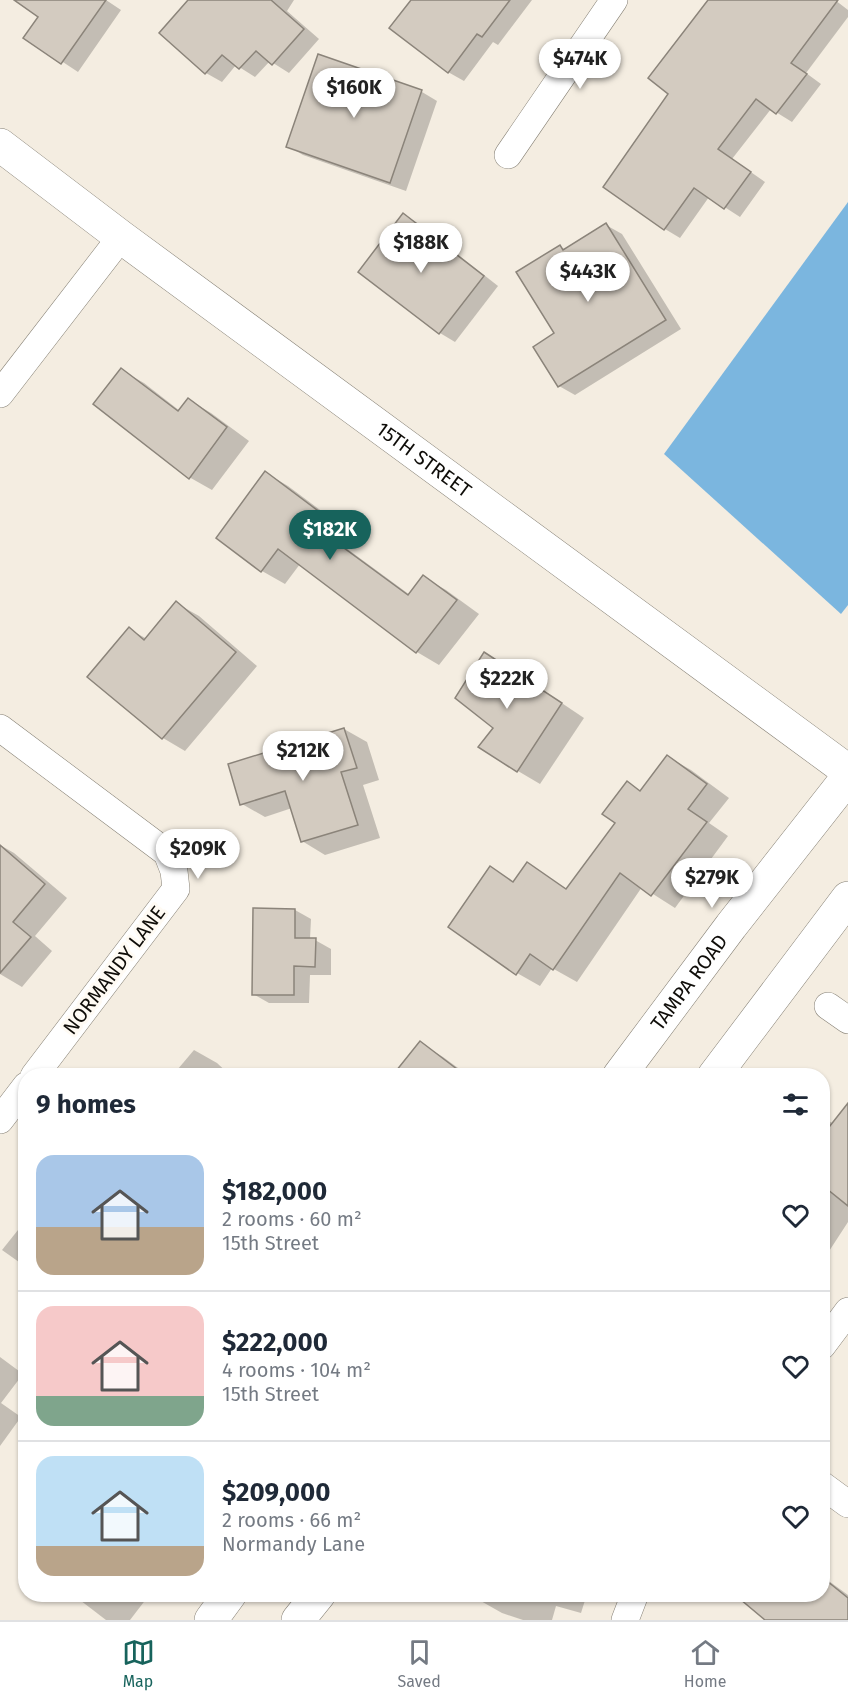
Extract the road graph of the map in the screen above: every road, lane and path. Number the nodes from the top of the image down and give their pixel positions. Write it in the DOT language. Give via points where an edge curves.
graph roads {
  1 [pos="614,0"];
  2 [pos="0,145"];
  3 [pos="508,155"];
  4 [pos="121,237"];
  5 [pos="0,394"];
  6 [pos="0,728"];
  7 [pos="848,771"];
  8 [pos="848,777"];
  9 [pos="848,898"];
  10 [pos="40,1068"];
  11 [pos="625,1068"];
  12 [pos="720,1068"];
  13 [pos="18,1096"];
  14 [pos="0,1120"];
  15 [pos="848,1311"];
  16 [pos="830,1335"];
  17 [pos="830,1491"];
  18 [pos="848,1504"];
  19 [pos="224,1602"];
  20 [pos="313,1602"];
  21 [pos="632,1602"];
  22 [pos="211,1620"];
  23 [pos="298,1620"];
  24 [pos="625,1620"];
  1 -- 3 [label="street"];
  2 -- 4 [label="street, 15TH STREET"];
  4 -- 5 [label="street"];
  4 -- 7 [label="street, 15TH STREET"];
  6 -- 10 [label="street, NORMANDY LANE" via="167,853 174,871 176,889"];
  8 -- 11 [label="street, TAMPA ROAD"];
  9 -- 12 [label="street"];
  13 -- 14 [label="street"];
  15 -- 16 [label="street"];
  17 -- 18 [label="street"];
  19 -- 22 [label="street"];
  20 -- 23 [label="street"];
  21 -- 24 [label="street"];
}
